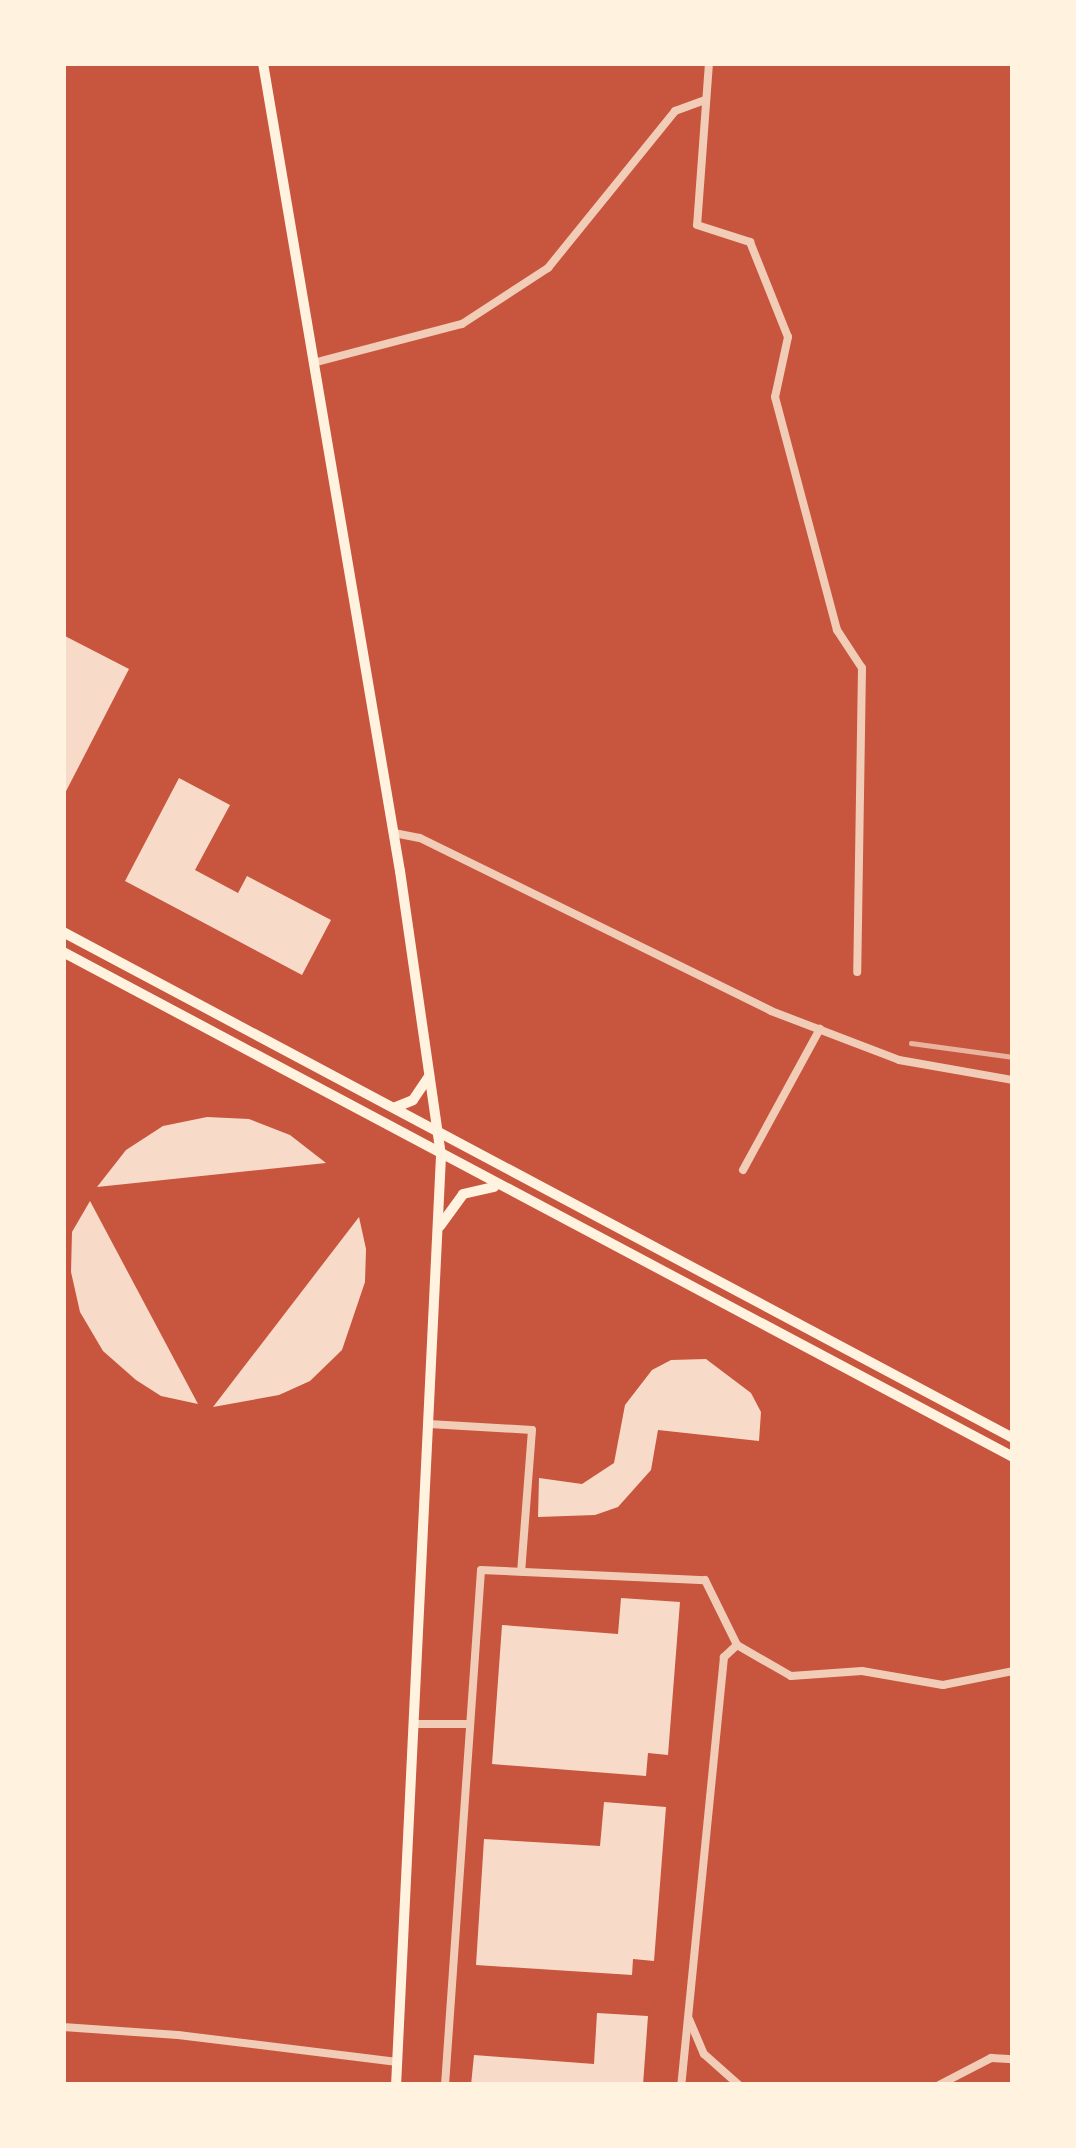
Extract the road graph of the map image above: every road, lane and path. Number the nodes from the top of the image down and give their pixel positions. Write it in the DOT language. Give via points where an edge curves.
graph roads {
  1 [pos="263,63"];
  2 [pos="709,63"];
  3 [pos="706,99"];
  4 [pos="313,363"];
  5 [pos="392,832"];
  6 [pos="63,932"];
  7 [pos="63,952"];
  8 [pos="857,971"];
  9 [pos="820,1029"];
  10 [pos="430,1073"];
  11 [pos="1013,1080"];
  12 [pos="394,1108"];
  13 [pos="440,1132"];
  14 [pos="442,1156"];
  15 [pos="742,1170"];
  16 [pos="499,1187"];
  17 [pos="438,1228"];
  18 [pos="428,1424"];
  19 [pos="1013,1438"];
  20 [pos="1013,1457"];
  21 [pos="521,1572"];
  22 [pos="737,1645"];
  23 [pos="1013,1671"];
  24 [pos="414,1724"];
  25 [pos="470,1724"];
  26 [pos="688,2018"];
  27 [pos="63,2027"];
  28 [pos="1013,2059"];
  29 [pos="397,2062"];
  30 [pos="396,2085"];
  31 [pos="445,2085"];
  32 [pos="680,2085"];
  33 [pos="739,2085"];
  34 [pos="939,2085"];
  1 -- 4 [label="main road"];
  2 -- 3 [label="street"];
  3 -- 4 [label="street" via="675,112 548,268 462,324"];
  3 -- 8 [label="street" via="697,225 750,242 788,337 775,397 837,630 862,668"];
  4 -- 5 [label="main road"];
  5 -- 9 [label="street" via="420,838"];
  5 -- 10 [label="main road"];
  6 -- 12 [label="main road"];
  7 -- 14 [label="main road"];
  9 -- 11 [label="street" via="899,1060"];
  9 -- 15 [label="street"];
  10 -- 12 [label="main road" via="412,1100"];
  10 -- 13 [label="main road"];
  12 -- 13 [label="main road"];
  13 -- 14 [label="main road"];
  13 -- 19 [label="main road"];
  14 -- 16 [label="main road"];
  14 -- 17 [label="main road"];
  16 -- 17 [label="main road" via="464,1195"];
  16 -- 20 [label="main road"];
  17 -- 18 [label="main road"];
  18 -- 21 [label="street" via="532,1430"];
  18 -- 24 [label="main road"];
  21 -- 22 [label="street" via="705,1580"];
  21 -- 25 [label="street" via="481,1570"];
  22 -- 23 [label="street" via="791,1676 862,1670 943,1685"];
  22 -- 26 [label="street" via="724,1657"];
  24 -- 25 [label="street"];
  24 -- 29 [label="main road"];
  25 -- 31 [label="street"];
  26 -- 32 [label="street"];
  26 -- 33 [label="street" via="704,2054"];
  27 -- 29 [label="street"];
  28 -- 34 [label="street" via="991,2058"];
  29 -- 30 [label="main road"];
}
